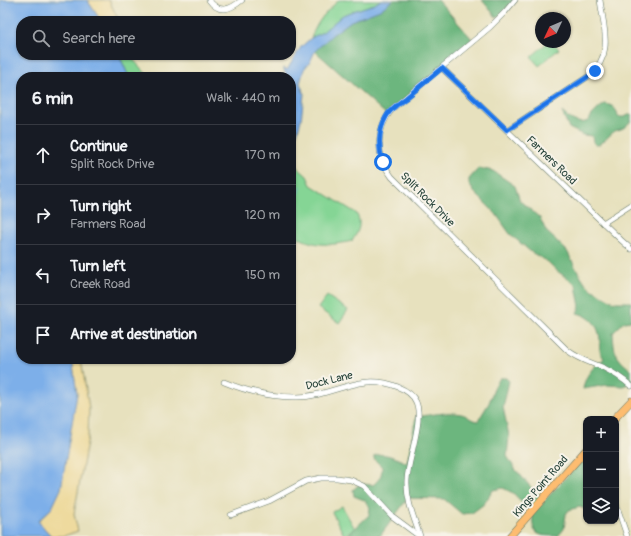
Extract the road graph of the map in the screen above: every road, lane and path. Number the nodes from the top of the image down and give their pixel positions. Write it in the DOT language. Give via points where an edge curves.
graph roads {
  1 [pos="209,0"];
  2 [pos="242,0"];
  3 [pos="515,0"];
  4 [pos="600,0"];
  5 [pos="442,68"];
  6 [pos="507,130"];
  7 [pos="631,205"];
  8 [pos="603,223"];
  9 [pos="631,248"];
  10 [pos="224,382"];
  11 [pos="631,386"];
  12 [pos="631,401"];
  13 [pos="617,416"];
  14 [pos="584,452"];
  15 [pos="619,512"];
  16 [pos="231,515"];
  17 [pos="420,536"];
  18 [pos="510,536"];
  19 [pos="628,536"];
  1 -- 2 [label="street" via="218,8 224,9"];
  3 -- 5 [label="street, Split Rock Drive" via="498,20"];
  4 -- 6 [label="street" via="606,49 599,65 589,76"];
  5 -- 6 [label="street, Farmers Road"];
  5 -- 11 [label="street, Split Rock Drive" via="386,116 379,142 380,156 387,170 408,194 566,350 580,359 604,368"];
  6 -- 8 [label="street, Farmers Road"];
  7 -- 8 [label="street"];
  8 -- 9 [label="street, Farmers Road"];
  10 -- 17 [label="street, Dock Lane" via="254,393 283,396 312,396 347,385 372,382 393,385 409,393 416,402 419,416 407,490"];
  12 -- 13 [label="main road"];
  14 -- 18 [label="main road, Kings Point Road"];
  15 -- 19 [label="street"];
  16 -- 17 [label="street, Dock Lane" via="263,504 306,481 315,478 336,478 351,480 364,486 392,516"];
}
